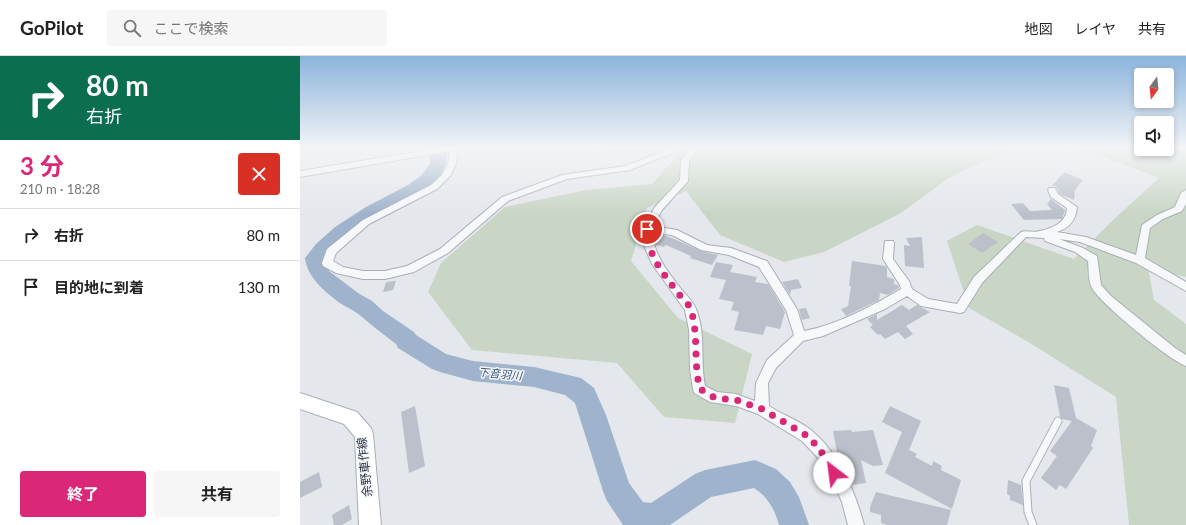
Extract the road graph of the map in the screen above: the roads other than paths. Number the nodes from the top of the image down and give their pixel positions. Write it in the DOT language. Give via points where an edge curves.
graph roads {
  1 [pos="325,170"];
  2 [pos="449,170"];
  3 [pos="614,170"];
  4 [pos="685,170"];
  5 [pos="300,174"];
  6 [pos="1052,190"];
  7 [pos="1186,193"];
  8 [pos="647,229"];
  9 [pos="1040,235"];
  10 [pos="889,243"];
  11 [pos="1140,260"];
  12 [pos="1186,287"];
  13 [pos="907,291"];
  14 [pos="800,337"];
  15 [pos="1186,361"];
  16 [pos="300,401"];
  17 [pos="762,409"];
  18 [pos="1058,421"];
  19 [pos="370,525"];
  20 [pos="856,525"];
  21 [pos="1033,525"];
  1 -- 5 [label="street"];
  2 -- 3 [label="street" via="434,187 366,222 331,251 327,263 340,270 363,275 385,275 410,270 444,251 506,200 566,177"];
  4 -- 8 [label="street" via="684,181 658,209"];
  6 -- 9 [label="street" via="1054,195 1072,207 1072,215 1068,223"];
  7 -- 11 [label="street" via="1179,209 1145,227"];
  8 -- 14 [label="street" via="674,232 705,248 731,252 763,264 791,309"];
  8 -- 17 [label="street" via="653,259 690,309 697,342 697,377 700,389 715,398 736,400"];
  9 -- 11 [label="street" via="1082,239"];
  9 -- 13 [label="street" via="1024,234 978,280 960,310 926,303"];
  9 -- 15 [label="street" via="1079,250 1093,259 1096,286 1107,299 1171,352"];
  10 -- 13 [label="street" via="888,259"];
  11 -- 12 [label="street"];
  13 -- 14 [label="street" via="851,320 819,333"];
  14 -- 17 [label="street" via="771,364 762,383"];
  16 -- 19 [label="main road, 余野車作線" via="350,418 364,434"];
  17 -- 20 [label="street" via="806,435 819,448 841,486"];
  18 -- 21 [label="lane" via="1026,481 1028,512"];
}
